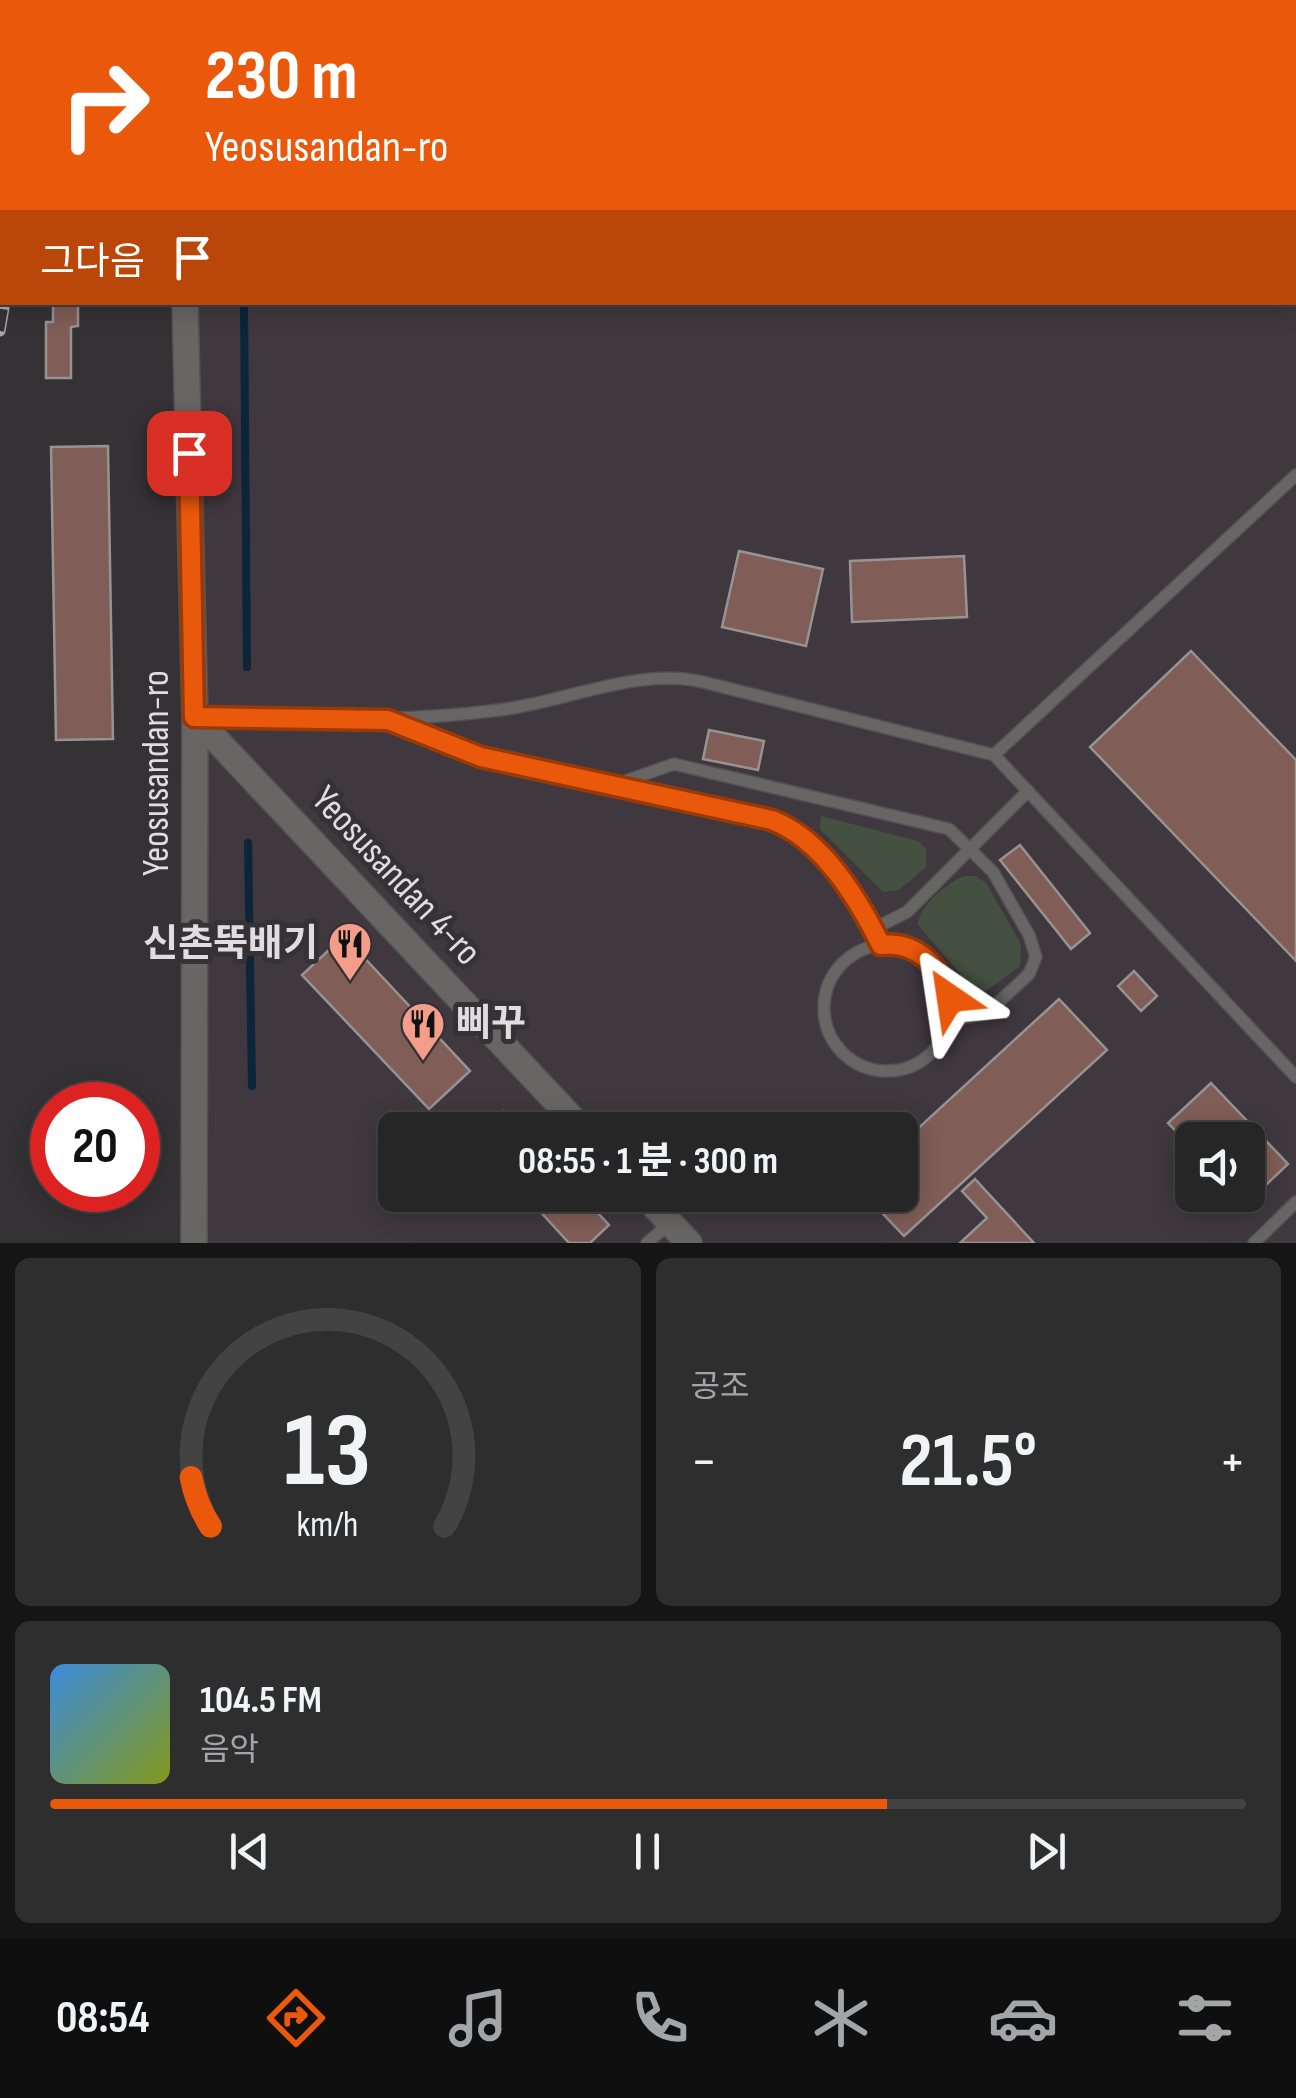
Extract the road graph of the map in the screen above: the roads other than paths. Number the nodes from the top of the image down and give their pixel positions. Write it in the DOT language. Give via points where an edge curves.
graph roads {
  1 [pos="186,305"];
  2 [pos="1296,475"];
  3 [pos="194,717"];
  4 [pos="388,720"];
  5 [pos="994,755"];
  6 [pos="614,786"];
  7 [pos="1028,791"];
  8 [pos="971,848"];
  9 [pos="873,929"];
  10 [pos="881,945"];
  11 [pos="950,1020"];
  12 [pos="1296,1077"];
  13 [pos="566,1112"];
  14 [pos="1296,1202"];
  15 [pos="660,1212"];
  16 [pos="670,1223"];
  17 [pos="194,1243"];
  18 [pos="647,1243"];
  19 [pos="689,1243"];
  20 [pos="1254,1243"];
  1 -- 3 [label="street, Yeosusandan-ro"];
  2 -- 5 [label="lane"];
  3 -- 4 [label="lane"];
  3 -- 13 [label="street, Yeosusandan 4-ro"];
  3 -- 17 [label="street, Yeosusandan-ro"];
  4 -- 5 [label="lane" via="537,705 668,677"];
  4 -- 6 [label="lane" via="481,757"];
  5 -- 7 [label="lane"];
  6 -- 8 [label="lane" via="656,767 684,766 930,822"];
  6 -- 9 [label="lane" via="780,822 845,882"];
  7 -- 8 [label="lane"];
  7 -- 12 [label="lane"];
  8 -- 9 [label="lane" via="907,912"];
  8 -- 11 [label="lane" via="1029,935 1036,964 983,1016"];
  9 -- 10 [label="lane"];
  10 -- 11 [label="lane" via="912,949 930,961 947,988"];
  10 -- 11 [label="lane" via="850,956 826,988 823,1008 837,1046 870,1069 911,1066 942,1040"];
  14 -- 20 [label="lane"];
  15 -- 16 [label="street"];
  16 -- 18 [label="lane"];
  16 -- 19 [label="street"];
}
